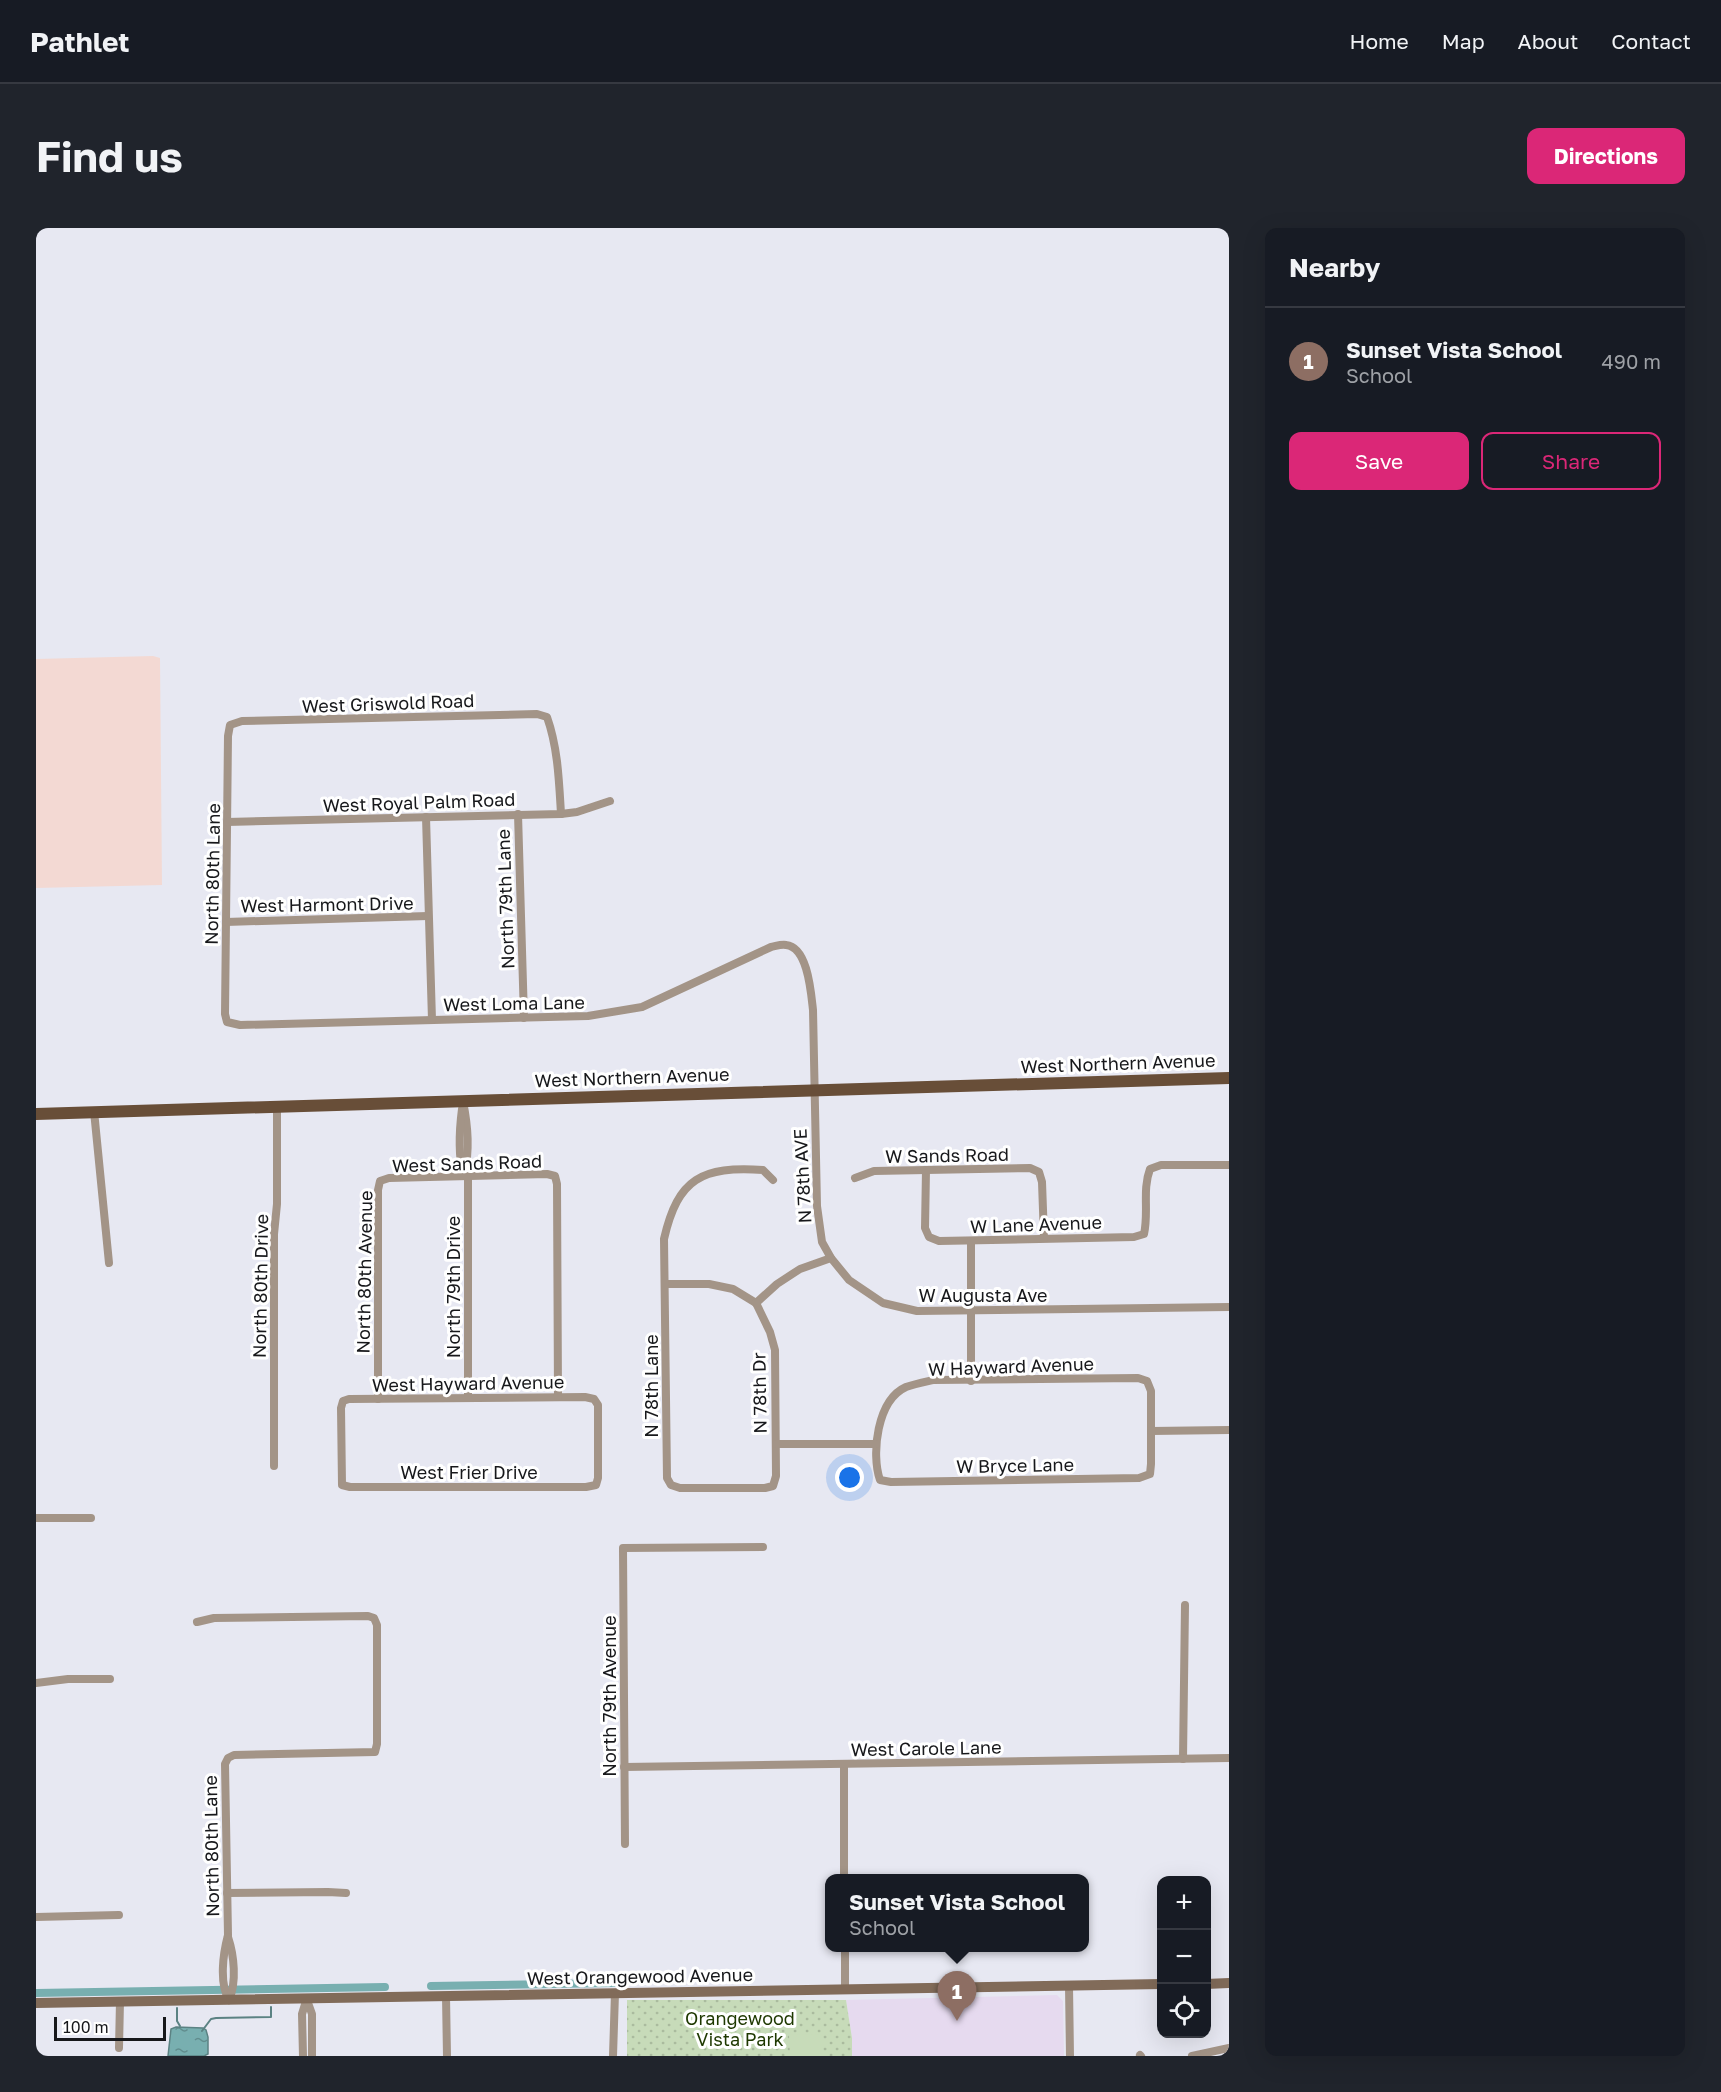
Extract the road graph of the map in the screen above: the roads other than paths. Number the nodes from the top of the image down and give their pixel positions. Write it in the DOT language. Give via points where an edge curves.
graph roads {
  1 [pos="230,725"];
  2 [pos="610,801"];
  3 [pos="518,814"];
  4 [pos="561,814"];
  5 [pos="426,817"];
  6 [pos="227,822"];
  7 [pos="428,916"];
  8 [pos="226,922"];
  9 [pos="524,1018"];
  10 [pos="432,1020"];
  11 [pos="227,1022"];
  12 [pos="1229,1078"];
  13 [pos="814,1089"];
  14 [pos="463,1101"];
  15 [pos="277,1106"];
  16 [pos="94,1111"];
  17 [pos="36,1114"];
  18 [pos="1229,1165"];
  19 [pos="926,1170"];
  20 [pos="466,1176"];
  21 [pos="855,1178"];
  22 [pos="773,1180"];
  23 [pos="380,1181"];
  24 [pos="1044,1238"];
  25 [pos="971,1241"];
  26 [pos="831,1258"];
  27 [pos="109,1263"];
  28 [pos="666,1284"];
  29 [pos="756,1303"];
  30 [pos="1229,1307"];
  31 [pos="971,1311"];
  32 [pos="971,1381"];
  33 [pos="558,1397"];
  34 [pos="468,1398"];
  35 [pos="378,1399"];
  36 [pos="1229,1430"];
  37 [pos="1151,1431"];
  38 [pos="776,1444"];
  39 [pos="876,1444"];
  40 [pos="274,1466"];
  41 [pos="880,1480"];
  42 [pos="342,1485"];
  43 [pos="596,1485"];
  44 [pos="773,1486"];
  45 [pos="36,1518"];
  46 [pos="91,1518"];
  47 [pos="763,1546"];
  48 [pos="1185,1605"];
  49 [pos="197,1622"];
  50 [pos="110,1679"];
  51 [pos="36,1683"];
  52 [pos="1229,1758"];
  53 [pos="1183,1759"];
  54 [pos="843,1764"];
  55 [pos="624,1767"];
  56 [pos="625,1844"];
  57 [pos="844,1874"];
  58 [pos="227,1893"];
  59 [pos="346,1893"];
  60 [pos="119,1915"];
  61 [pos="36,1917"];
  62 [pos="844,1952"];
  63 [pos="1211,1983"];
  64 [pos="1229,1983"];
  65 [pos="1157,1984"];
  66 [pos="1069,1986"];
  67 [pos="845,1990"];
  68 [pos="229,1991"];
  69 [pos="615,1993"];
  70 [pos="446,1996"];
  71 [pos="307,1998"];
  72 [pos="120,2001"];
  73 [pos="36,2003"];
  74 [pos="302,2033"];
  75 [pos="312,2033"];
  76 [pos="119,2048"];
  77 [pos="1229,2048"];
  78 [pos="303,2056"];
  79 [pos="312,2056"];
  80 [pos="447,2056"];
  81 [pos="613,2056"];
  82 [pos="1070,2056"];
  83 [pos="1192,2056"];
  1 -- 4 [label="street, West Griswold Road" via="537,714 547,717 558,765"];
  1 -- 6 [label="street, North 80th Lane"];
  2 -- 4 [label="street, West Royal Palm Road"];
  3 -- 4 [label="street, West Royal Palm Road"];
  3 -- 5 [label="street, West Royal Palm Road"];
  3 -- 9 [label="street, North 79th Lane"];
  5 -- 6 [label="street, West Royal Palm Road"];
  5 -- 7 [label="street"];
  6 -- 8 [label="street, North 80th Lane"];
  7 -- 8 [label="street, West Harmont Drive"];
  7 -- 10 [label="street"];
  8 -- 11 [label="street, North 80th Lane"];
  9 -- 10 [label="street, West Loma Lane"];
  9 -- 13 [label="street, West Loma Lane" via="588,1016 642,1007 771,947 788,945 798,951 810,985"];
  10 -- 11 [label="street, West Loma Lane" via="240,1025"];
  12 -- 13 [label="main road, West Northern Avenue"];
  13 -- 14 [label="main road, West Northern Avenue"];
  13 -- 26 [label="street, N 78th AVE" via="817,1206 822,1242"];
  14 -- 15 [label="main road, West Northern Avenue"];
  14 -- 20 [label="street, North 79th Drive" via="460,1128"];
  15 -- 16 [label="main road, West Northern Avenue"];
  15 -- 40 [label="street, North 80th Drive"];
  16 -- 17 [label="main road, West Northern Avenue"];
  16 -- 27 [label="street"];
  18 -- 24 [label="street, W Lane Avenue" via="1161,1165 1150,1169 1144,1234"];
  19 -- 21 [label="street, W Sands Road" via="874,1171"];
  19 -- 24 [label="street, W Sands Road" via="1030,1168 1039,1172"];
  19 -- 25 [label="street, W Lane Avenue" via="925,1228 929,1238"];
  20 -- 23 [label="street, West Sands Road"];
  20 -- 33 [label="street, West Sands Road" via="555,1176"];
  20 -- 34 [label="street, North 79th Drive"];
  22 -- 28 [label="street" via="763,1170 737,1168 704,1174 682,1191 670,1213 664,1239"];
  23 -- 35 [label="street, North 80th Avenue"];
  24 -- 25 [label="street, W Lane Avenue"];
  25 -- 31 [label="street"];
  26 -- 29 [label="street" via="800,1269"];
  26 -- 31 [label="street, W Augusta Ave" via="849,1280 883,1303 917,1311"];
  28 -- 29 [label="street" via="709,1284 733,1289"];
  28 -- 44 [label="street, N 78th Lane" via="667,1478 671,1485 680,1488"];
  29 -- 38 [label="street, N 78th Dr" via="775,1350"];
  30 -- 31 [label="street, W Augusta Ave"];
  31 -- 32 [label="street"];
  32 -- 37 [label="street, W Hayward Avenue" via="1138,1378 1147,1381 1151,1391"];
  32 -- 39 [label="street, W Hayward Avenue" via="933,1380 904,1388 882,1418"];
  33 -- 34 [label="street, West Hayward Avenue"];
  33 -- 43 [label="street, West Hayward Avenue" via="594,1399 598,1405"];
  34 -- 35 [label="street, West Hayward Avenue"];
  35 -- 42 [label="street, West Hayward Avenue" via="343,1401"];
  36 -- 37 [label="street"];
  37 -- 41 [label="street, W Bryce Lane" via="1150,1474 1139,1478"];
  38 -- 39 [label="street"];
  38 -- 44 [label="street, N 78th Dr"];
  39 -- 41 [label="street, W Hayward Avenue"];
  42 -- 43 [label="street, West Frier Drive"];
  45 -- 46 [label="street"];
  47 -- 55 [label="street, North 79th Avenue" via="623,1548"];
  48 -- 53 [label="street"];
  49 -- 58 [label="street, North 80th Lane" via="214,1618 368,1616 377,1625 375,1752 228,1758"];
  50 -- 51 [label="street"];
  52 -- 53 [label="street, West Carole Lane"];
  53 -- 54 [label="street, West Carole Lane"];
  54 -- 55 [label="street, West Carole Lane"];
  54 -- 57 [label="street"];
  55 -- 56 [label="street, North 79th Avenue"];
  58 -- 59 [label="street"];
  58 -- 68 [label="street, North 80th Lane" via="228,1935 224,1950"];
  60 -- 61 [label="street"];
  62 -- 67 [label="street"];
  63 -- 64 [label="street"];
  65 -- 66 [label="street, West Orangewood Avenue"];
  66 -- 67 [label="street, West Orangewood Avenue"];
  66 -- 82 [label="street"];
  67 -- 69 [label="street, West Orangewood Avenue"];
  68 -- 71 [label="street, West Orangewood Avenue"];
  68 -- 72 [label="street, West Orangewood Avenue"];
  69 -- 70 [label="street, West Orangewood Avenue"];
  69 -- 81 [label="street"];
  70 -- 71 [label="street, West Orangewood Avenue"];
  70 -- 80 [label="street"];
  71 -- 74 [label="street"];
  71 -- 75 [label="street"];
  72 -- 73 [label="street, West Orangewood Avenue"];
  72 -- 76 [label="street"];
  74 -- 75 [label="street"];
  74 -- 78 [label="street"];
  75 -- 79 [label="street"];
  77 -- 83 [label="street"];
}
